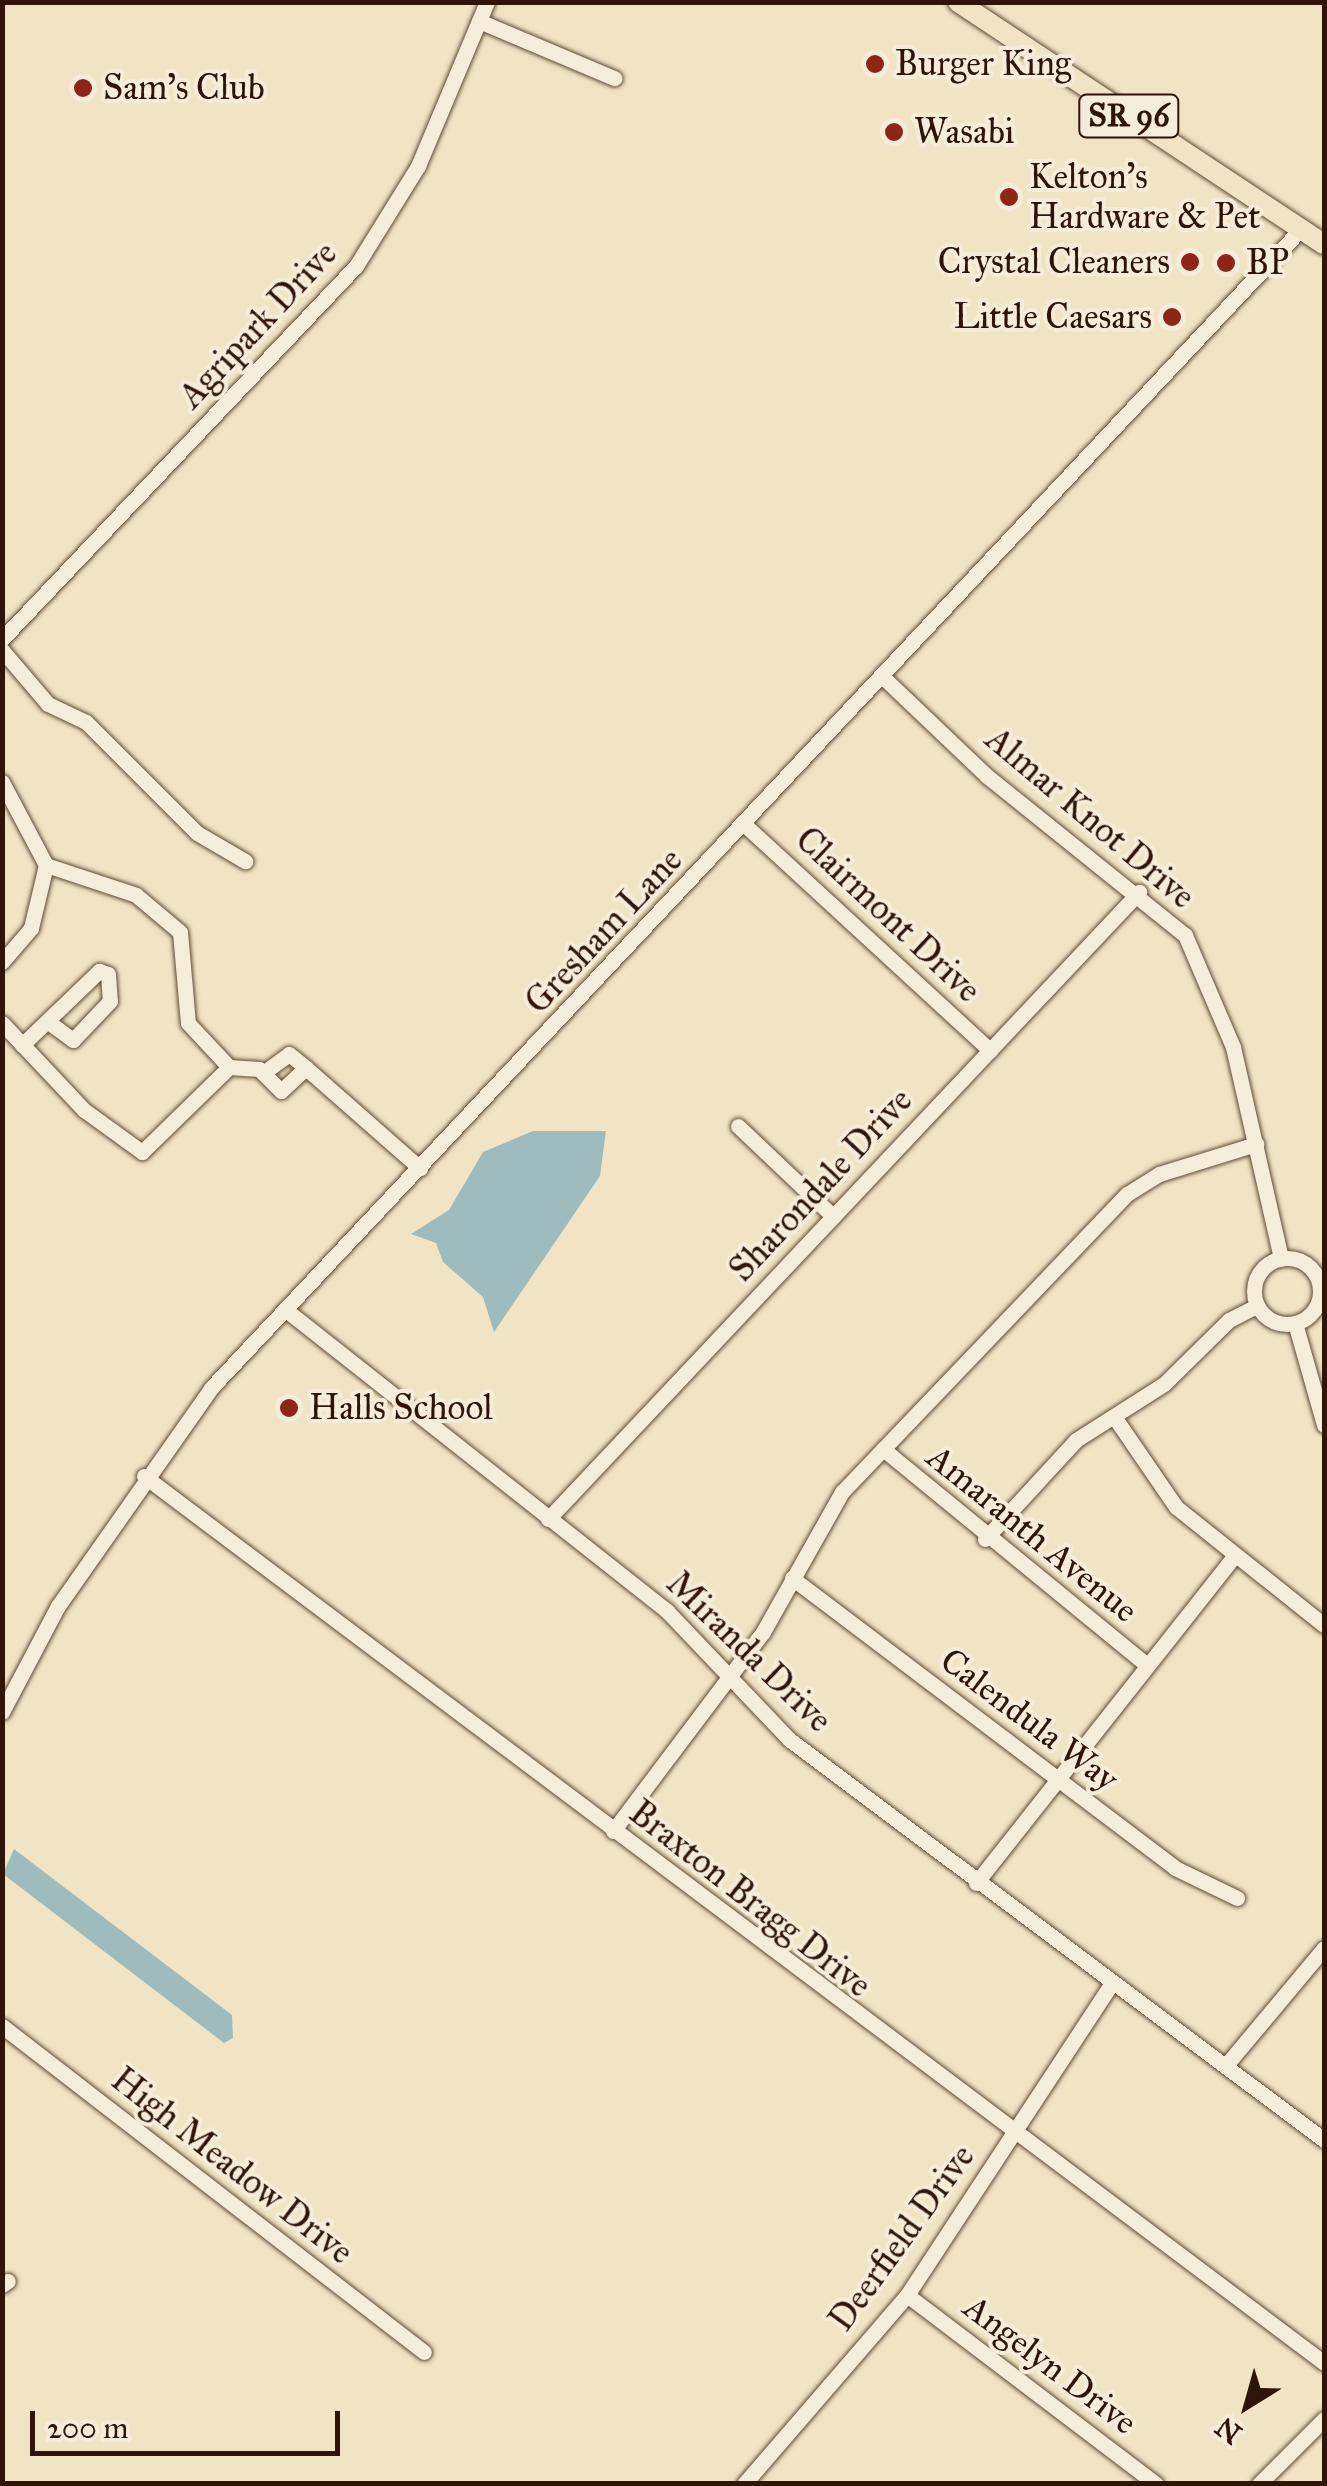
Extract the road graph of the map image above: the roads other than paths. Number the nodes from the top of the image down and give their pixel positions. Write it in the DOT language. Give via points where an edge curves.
graph roads {
  1 [pos="486,2"];
  2 [pos="958,2"];
  3 [pos="478,21"];
  4 [pos="614,78"];
  5 [pos="1301,228"];
  6 [pos="1324,244"];
  7 [pos="2,639"];
  8 [pos="2,650"];
  9 [pos="884,678"];
  10 [pos="2,782"];
  11 [pos="746,825"];
  12 [pos="245,861"];
  13 [pos="46,865"];
  14 [pos="1139,892"];
  15 [pos="2,962"];
  16 [pos="47,1021"];
  17 [pos="2,1023"];
  18 [pos="22,1044"];
  19 [pos="990,1050"];
  20 [pos="229,1068"];
  21 [pos="306,1068"];
  22 [pos="263,1072"];
  23 [pos="738,1126"];
  24 [pos="1256,1144"];
  25 [pos="420,1168"];
  26 [pos="834,1216"];
  27 [pos="1281,1258"];
  28 [pos="1321,1278"];
  29 [pos="1258,1306"];
  30 [pos="286,1310"];
  31 [pos="1294,1323"];
  32 [pos="1115,1418"];
  33 [pos="1324,1425"];
  34 [pos="883,1449"];
  35 [pos="144,1476"];
  36 [pos="548,1518"];
  37 [pos="985,1539"];
  38 [pos="1235,1556"];
  39 [pos="792,1578"];
  40 [pos="1324,1625"];
  41 [pos="1144,1663"];
  42 [pos="730,1677"];
  43 [pos="2,1712"];
  44 [pos="1055,1777"];
  45 [pos="613,1831"];
  46 [pos="976,1883"];
  47 [pos="1238,1898"];
  48 [pos="1324,1948"];
  49 [pos="1112,1985"];
  50 [pos="2,2026"];
  51 [pos="1227,2064"];
  52 [pos="1014,2133"];
  53 [pos="1324,2140"];
  54 [pos="907,2295"];
  55 [pos="424,2352"];
  56 [pos="1324,2363"];
  57 [pos="1324,2419"];
  58 [pos="744,2484"];
  59 [pos="1156,2484"];
  60 [pos="1259,2484"];
  1 -- 3 [label="street, Agripark Drive"];
  2 -- 5 [label="main road, SR 96"];
  3 -- 4 [label="street"];
  3 -- 7 [label="street, Agripark Drive" via="418,166 356,266"];
  5 -- 6 [label="main road, SR 96"];
  5 -- 9 [label="street, Gresham Lane"];
  8 -- 12 [label="street" via="48,704 86,722 197,833"];
  9 -- 11 [label="street, Gresham Lane"];
  9 -- 14 [label="street, Almar Knot Drive" via="1094,866"];
  10 -- 13 [label="street"];
  11 -- 19 [label="street, Clairmont Drive"];
  11 -- 25 [label="street, Gresham Lane"];
  13 -- 15 [label="street" via="31,928"];
  13 -- 20 [label="street" via="136,895 180,932 188,1023"];
  14 -- 19 [label="street, Sharondale Drive"];
  14 -- 24 [label="street, Almar Knot Drive" via="1185,935 1208,978"];
  16 -- 16 [label="street" via="99,971 108,974 110,1001 73,1040"];
  16 -- 18 [label="street"];
  17 -- 18 [label="street"];
  18 -- 20 [label="street" via="84,1110 142,1152"];
  19 -- 26 [label="street, Sharondale Drive"];
  20 -- 22 [label="street"];
  21 -- 22 [label="street" via="290,1054"];
  21 -- 22 [label="street" via="281,1091"];
  21 -- 25 [label="street"];
  23 -- 26 [label="street"];
  24 -- 27 [label="street, Almar Knot Drive"];
  24 -- 34 [label="street" via="1159,1174 1127,1194"];
  25 -- 30 [label="street, Gresham Lane"];
  26 -- 36 [label="street, Sharondale Drive"];
  27 -- 28 [label="street" via="1305,1264"];
  27 -- 29 [label="street" via="1257,1277"];
  28 -- 31 [label="street" via="1318,1304"];
  29 -- 31 [label="street" via="1272,1320"];
  29 -- 32 [label="street"];
  30 -- 35 [label="street, Gresham Lane"];
  30 -- 36 [label="street, Miranda Drive"];
  31 -- 33 [label="street"];
  32 -- 37 [label="street" via="1065,1449"];
  32 -- 38 [label="street" via="1176,1507"];
  34 -- 37 [label="street, Amaranth Avenue"];
  34 -- 39 [label="street" via="822,1519"];
  35 -- 43 [label="street, Gresham Lane"];
  35 -- 45 [label="street, Braxton Bragg Drive"];
  36 -- 42 [label="street, Miranda Drive" via="667,1611"];
  37 -- 41 [label="street, Amaranth Avenue"];
  38 -- 40 [label="street"];
  38 -- 41 [label="street"];
  39 -- 42 [label="street"];
  39 -- 44 [label="street, Calendula Way"];
  41 -- 44 [label="street"];
  42 -- 45 [label="street"];
  42 -- 46 [label="street, Miranda Drive" via="790,1740"];
  44 -- 46 [label="street"];
  44 -- 47 [label="street, Calendula Way" via="1199,1884"];
  45 -- 52 [label="street, Braxton Bragg Drive"];
  46 -- 49 [label="street, Miranda Drive"];
  48 -- 51 [label="street"];
  49 -- 51 [label="street, Miranda Drive"];
  49 -- 52 [label="street, Deerfield Drive"];
  50 -- 55 [label="street, High Meadow Drive"];
  51 -- 53 [label="street, Miranda Drive"];
  52 -- 54 [label="street, Deerfield Drive"];
  52 -- 56 [label="street, Braxton Bragg Drive"];
  54 -- 58 [label="street, Deerfield Drive"];
  54 -- 59 [label="street, Angelyn Drive"];
  57 -- 60 [label="street"];
}
